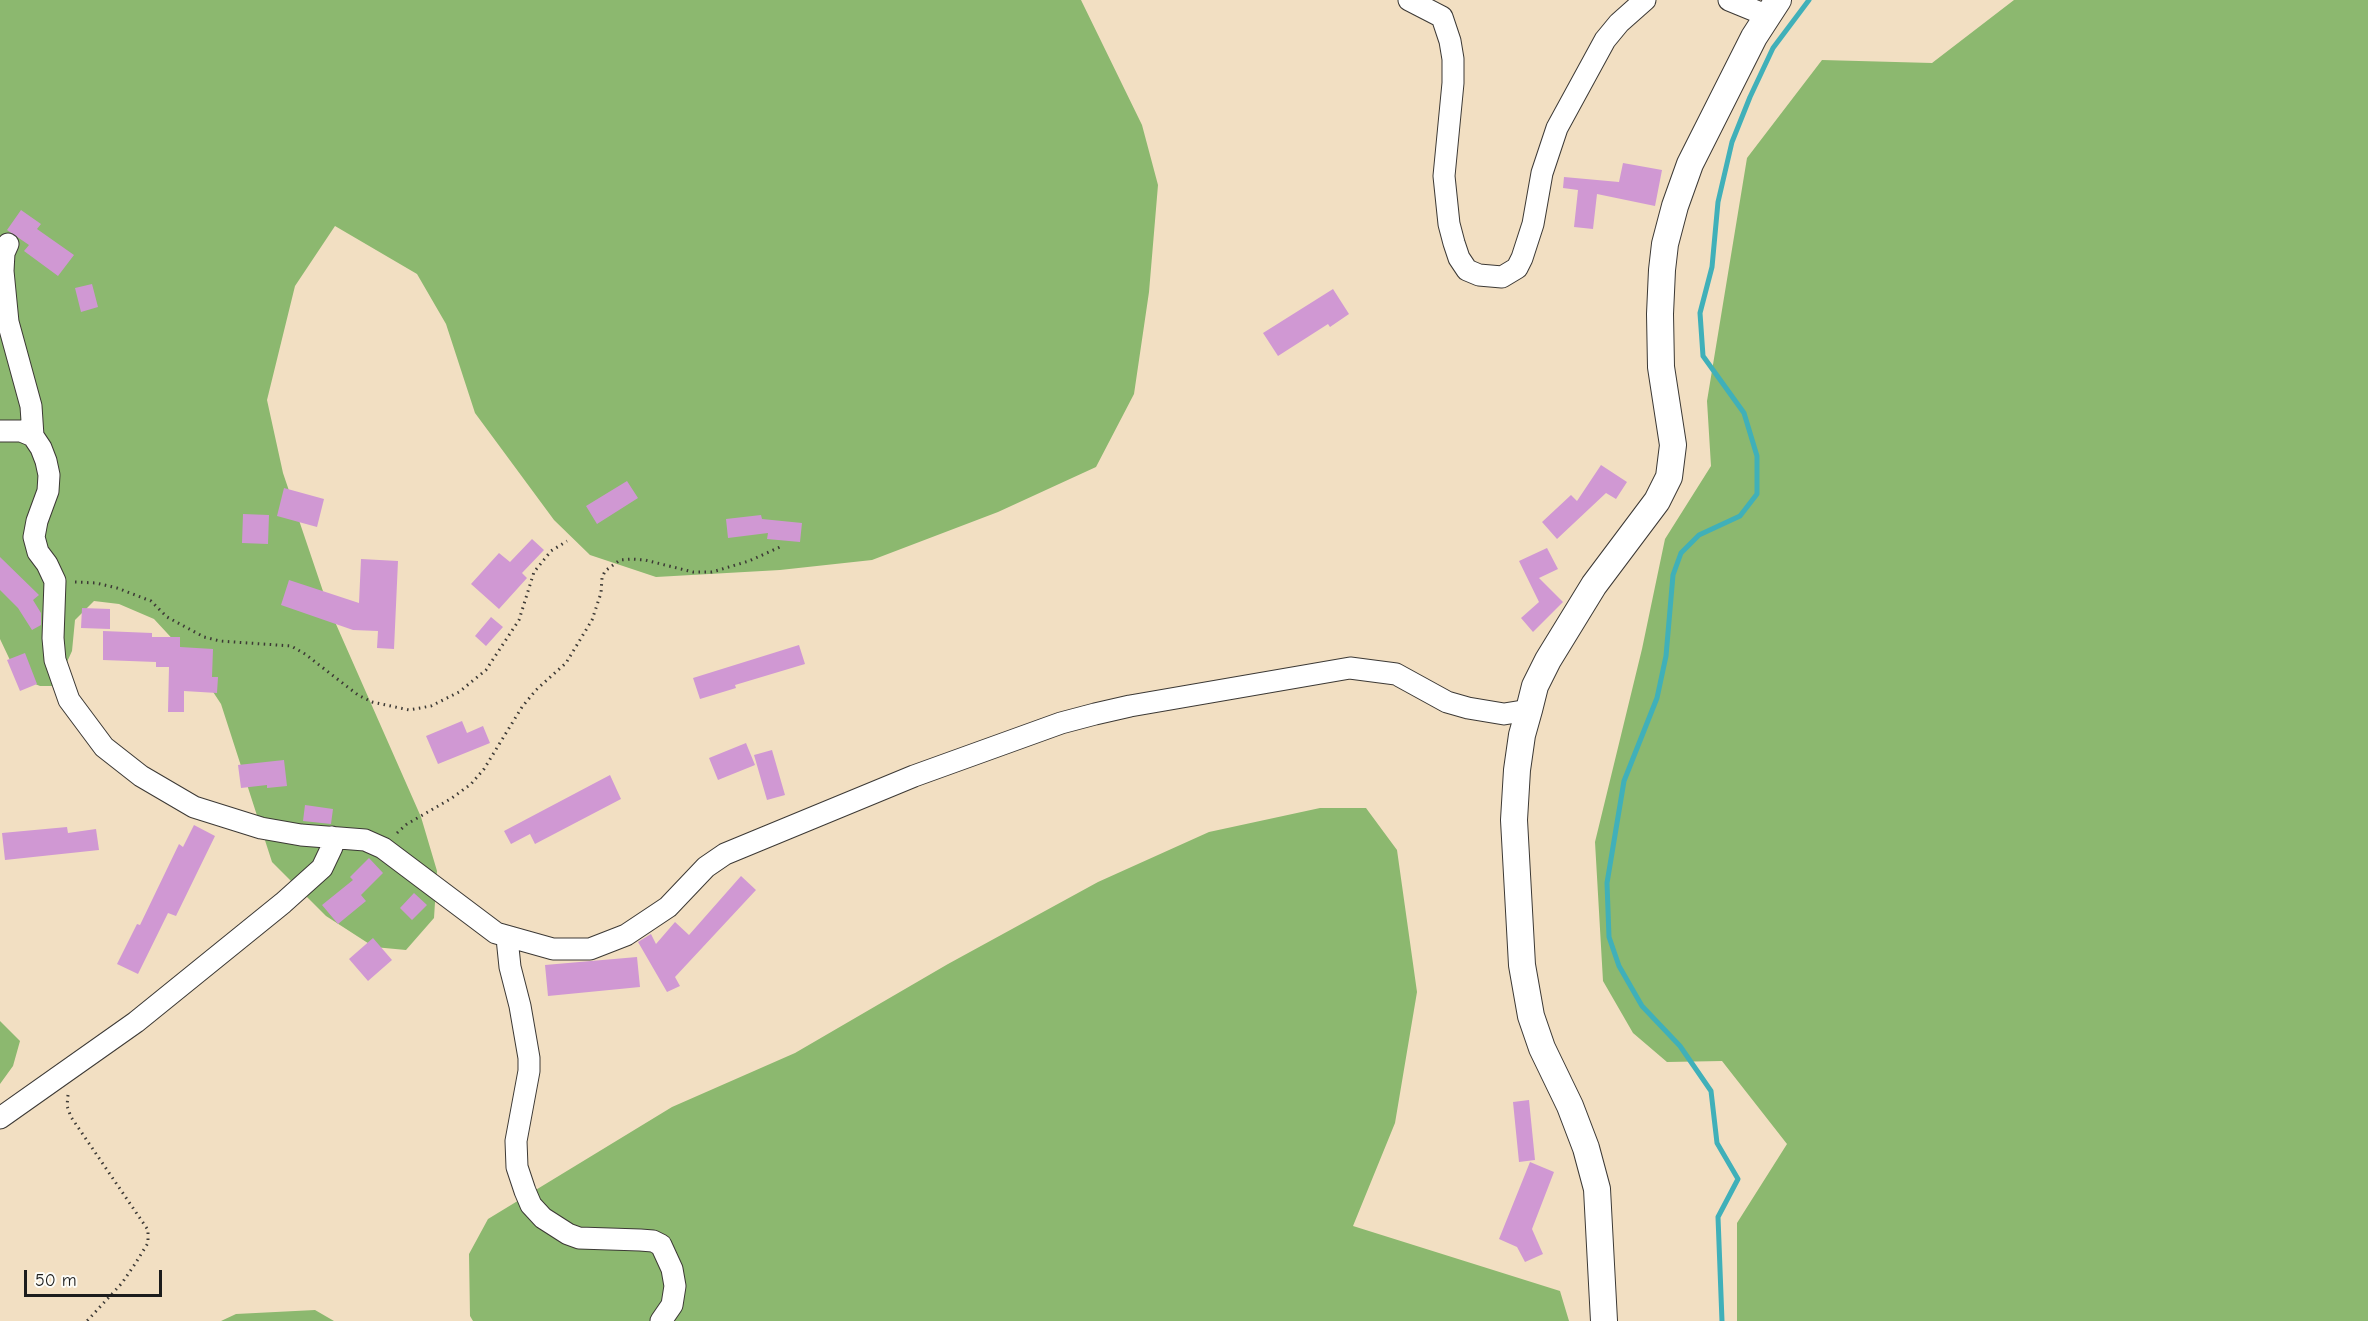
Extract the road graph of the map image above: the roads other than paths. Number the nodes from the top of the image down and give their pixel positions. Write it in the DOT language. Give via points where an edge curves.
graph roads {
  1 [pos="1408,0"];
  2 [pos="1646,0"];
  3 [pos="1729,0"];
  4 [pos="1773,8"];
  5 [pos="8,244"];
  6 [pos="0,431"];
  7 [pos="33,436"];
  8 [pos="1529,710"];
  9 [pos="332,837"];
  10 [pos="507,938"];
  11 [pos="0,1118"];
  12 [pos="661,1321"];
  13 [pos="1604,1321"];
  1 -- 2 [label="street" via="1442,17 1450,41 1453,82 1444,176 1446,206 1459,258 1467,270 1502,277 1517,268 1522,258 1557,128 1605,40"];
  3 -- 4 [label="street"];
  4 -- 8 [label="street" via="1754,37 1690,164 1665,244 1660,314 1661,368 1673,445 1669,477 1657,501 1594,585 1553,651 1535,686"];
  5 -- 7 [label="street" via="3,271 8,322 31,406"];
  6 -- 7 [label="street" via="21,431"];
  7 -- 9 [label="street" via="49,475 34,537 55,581 56,660 69,700 104,747 141,776 194,807 261,828"];
  8 -- 10 [label="street" via="1504,714 1468,708 1447,702 1396,674 1350,668 1130,706 1060,723 914,776 725,854 706,867 668,907 626,935 604,944 590,949 553,949"];
  8 -- 13 [label="street" via="1517,770 1514,820 1522,965 1531,1016 1570,1106 1597,1189"];
  9 -- 10 [label="street" via="365,840 383,848 479,923"];
  9 -- 11 [label="street" via="332,848 322,868 283,903 136,1022"];
  10 -- 12 [label="street" via="529,1058 516,1141 517,1167 525,1191 543,1218 568,1234 579,1238 653,1241 661,1245 675,1286 672,1305"];
}
